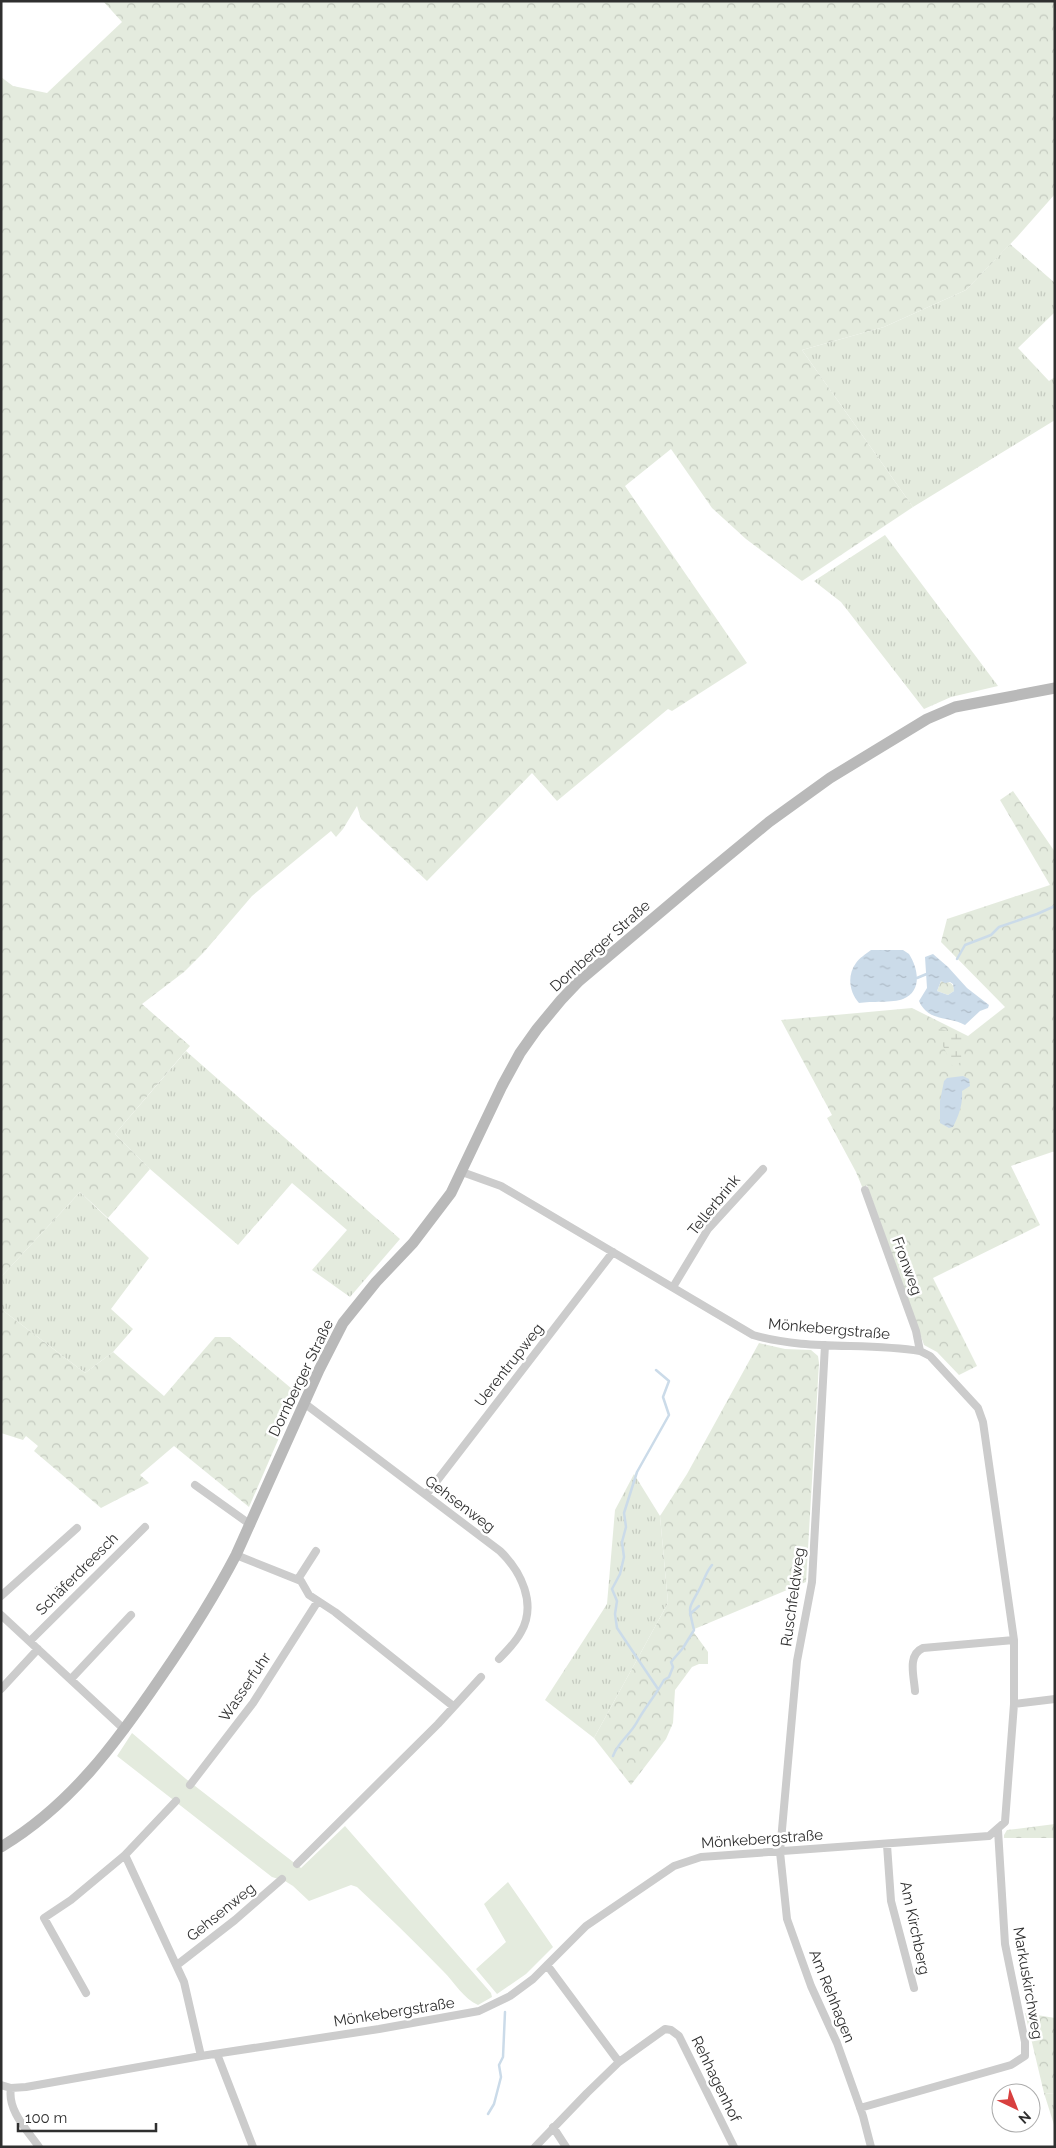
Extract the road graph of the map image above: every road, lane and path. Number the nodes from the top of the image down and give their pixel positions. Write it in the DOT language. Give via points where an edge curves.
graph roads {
  1 [pos="1055,688"];
  2 [pos="762,1169"];
  3 [pos="462,1172"];
  4 [pos="866,1190"];
  5 [pos="613,1252"];
  6 [pos="673,1287"];
  7 [pos="825,1345"];
  8 [pos="920,1351"];
  9 [pos="304,1403"];
  10 [pos="195,1486"];
  11 [pos="426,1495"];
  12 [pos="251,1525"];
  13 [pos="145,1527"];
  14 [pos="77,1528"];
  15 [pos="316,1551"];
  16 [pos="236,1555"];
  17 [pos="298,1579"];
  18 [pos="1,1596"];
  19 [pos="318,1601"];
  20 [pos="1,1615"];
  21 [pos="131,1615"];
  22 [pos="1014,1640"];
  23 [pos="30,1641"];
  24 [pos="38,1649"];
  25 [pos="499,1659"];
  26 [pos="481,1677"];
  27 [pos="71,1679"];
  28 [pos="1,1689"];
  29 [pos="915,1691"];
  30 [pos="1055,1699"];
  31 [pos="1014,1704"];
  32 [pos="453,1706"];
  33 [pos="125,1730"];
  34 [pos="190,1785"];
  35 [pos="176,1801"];
  36 [pos="998,1830"];
  37 [pos="887,1845"];
  38 [pos="1,1847"];
  39 [pos="780,1852"];
  40 [pos="125,1855"];
  41 [pos="297,1864"];
  42 [pos="282,1879"];
  43 [pos="177,1965"];
  44 [pos="547,1966"];
  45 [pos="914,1988"];
  46 [pos="86,1993"];
  47 [pos="217,2054"];
  48 [pos="201,2056"];
  49 [pos="619,2062"];
  50 [pos="1,2084"];
  51 [pos="11,2088"];
  52 [pos="860,2108"];
  53 [pos="553,2127"];
  54 [pos="39,2147"];
  55 [pos="253,2147"];
  56 [pos="535,2147"];
  57 [pos="566,2147"];
  58 [pos="734,2147"];
  59 [pos="871,2147"];
  1 -- 3 [label="main road, Dornberger Straße" via="955,707 927,719 830,778 762,828 579,981 559,1003 520,1053"];
  2 -- 6 [label="street, Tellerbrink" via="708,1230"];
  3 -- 5 [label="street, Mönkebergstraße" via="501,1186"];
  3 -- 9 [label="main road, Dornberger Straße" via="429,1223 347,1317"];
  4 -- 8 [label="street, Fronweg" via="916,1330"];
  5 -- 6 [label="street, Mönkebergstraße"];
  5 -- 11 [label="street, Uerentrupweg"];
  6 -- 7 [label="street, Mönkebergstraße" via="754,1335"];
  7 -- 8 [label="street, Mönkebergstraße"];
  7 -- 39 [label="street, Ruschfeldweg" via="812,1582 797,1661"];
  8 -- 22 [label="street" via="930,1356 978,1408 983,1422"];
  9 -- 11 [label="street, Gehsenweg"];
  9 -- 12 [label="main road, Dornberger Straße"];
  10 -- 12 [label="street"];
  11 -- 25 [label="street, Gehsenweg" via="500,1551 511,1561 523,1582 527,1618 521,1632"];
  12 -- 16 [label="main road, Dornberger Straße"];
  13 -- 23 [label="street, Schäferdreesch"];
  14 -- 18 [label="street"];
  15 -- 17 [label="street"];
  16 -- 17 [label="street"];
  16 -- 33 [label="main road, Dornberger Straße" via="185,1642"];
  17 -- 19 [label="street"];
  19 -- 32 [label="street"];
  19 -- 34 [label="street, Wasserfuhr" via="253,1703"];
  20 -- 23 [label="street"];
  21 -- 27 [label="street"];
  22 -- 29 [label="street" via="916,1651 913,1657"];
  22 -- 31 [label="street"];
  23 -- 24 [label="street"];
  24 -- 27 [label="street"];
  24 -- 28 [label="street"];
  26 -- 32 [label="street"];
  27 -- 33 [label="street"];
  30 -- 31 [label="street"];
  31 -- 36 [label="street" via="1007,1812 1005,1822"];
  32 -- 41 [label="street"];
  33 -- 38 [label="main road, Dornberger Straße" via="68,1796 25,1832"];
  35 -- 40 [label="street"];
  36 -- 37 [label="street, Mönkebergstraße" via="989,1836"];
  36 -- 52 [label="street, Markuskirchweg" via="1005,1944 1025,2056 1011,2065"];
  37 -- 39 [label="street, Mönkebergstraße"];
  37 -- 45 [label="street, Am Kirchberg" via="891,1901"];
  39 -- 44 [label="street, Mönkebergstraße" via="701,1857 674,1866 594,1919"];
  39 -- 52 [label="street, Am Rehhagen" via="787,1919"];
  40 -- 43 [label="street"];
  40 -- 46 [label="street" via="44,1918"];
  42 -- 43 [label="street, Gehsenweg"];
  43 -- 48 [label="street"];
  44 -- 47 [label="street, Mönkebergstraße" via="510,1996 479,2011"];
  44 -- 49 [label="street"];
  47 -- 48 [label="street, Mönkebergstraße"];
  47 -- 55 [label="street"];
  48 -- 51 [label="street, Mönkebergstraße"];
  49 -- 53 [label="street, Rehhagenhof"];
  49 -- 58 [label="street, Rehhagenhof" via="665,2029 672,2030 679,2036"];
  50 -- 51 [label="street, Mönkebergstraße"];
  51 -- 54 [label="street" via="13,2108"];
  52 -- 59 [label="street, Am Rehhagen"];
  53 -- 56 [label="street, Rehhagenhof"];
  53 -- 57 [label="street"];
}
